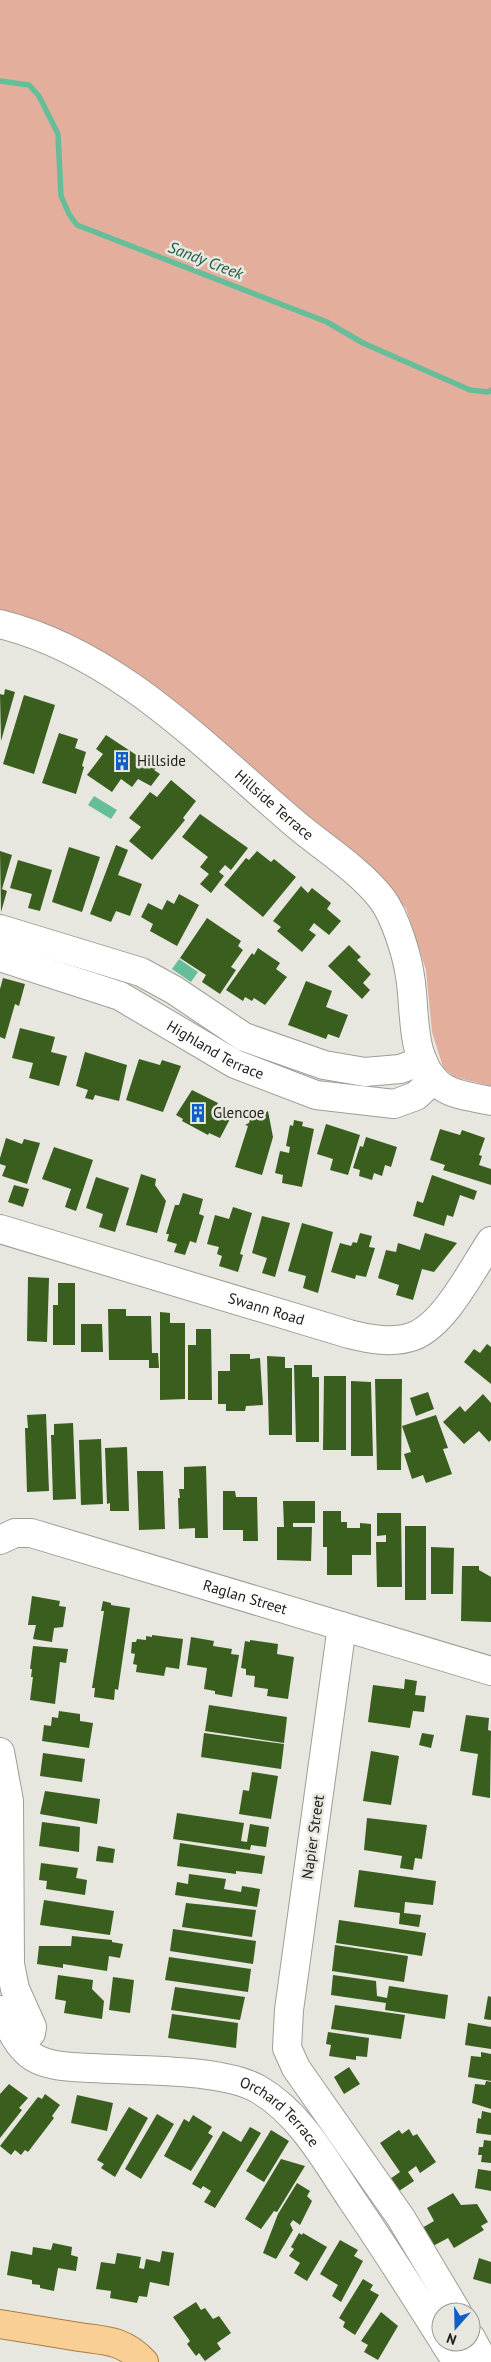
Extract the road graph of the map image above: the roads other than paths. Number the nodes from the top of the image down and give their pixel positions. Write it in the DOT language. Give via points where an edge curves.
graph roads {
  1 [pos="0,624"];
  2 [pos="0,929"];
  3 [pos="0,957"];
  4 [pos="429,1070"];
  5 [pos="491,1101"];
  6 [pos="0,1229"];
  7 [pos="491,1241"];
  8 [pos="0,1538"];
  9 [pos="342,1626"];
  10 [pos="491,1671"];
  11 [pos="0,1752"];
  12 [pos="0,2010"];
  13 [pos="19,2042"];
  14 [pos="450,2302"];
  15 [pos="431,2321"];
  16 [pos="0,2324"];
  17 [pos="78,2337"];
  18 [pos="120,2362"];
  19 [pos="144,2362"];
  1 -- 4 [label="street, Hillside Terrace" via="54,642 101,666 144,695 362,878 382,900 400,939 410,972 412,1008"];
  2 -- 4 [label="street, Highland Terrace" via="141,972 244,1037 324,1066 365,1072"];
  3 -- 4 [label="street, Highland Terrace" via="120,996 235,1064 316,1095 394,1104 416,1096"];
  4 -- 5 [label="street" via="452,1091"];
  6 -- 7 [label="street, Swann Road" via="349,1334 384,1340 414,1336 432,1324 446,1309"];
  8 -- 9 [label="street, Raglan Street" via="31,1533"];
  9 -- 10 [label="street, Raglan Street"];
  9 -- 14 [label="street, Napier Street" via="289,2010 287,2048 304,2081 401,2218"];
  11 -- 13 [label="street" via="9,1801 10,1964 13,1981 32,2027"];
  12 -- 13 [label="street, Orchard Terrace"];
  13 -- 15 [label="street, Orchard Terrace" via="32,2056 58,2064 226,2078 252,2086 275,2100 296,2120 340,2182"];
  16 -- 17 [label="main road"];
  17 -- 18 [label="main road" via="108,2351"];
  17 -- 19 [label="main road" via="114,2342"];
}
